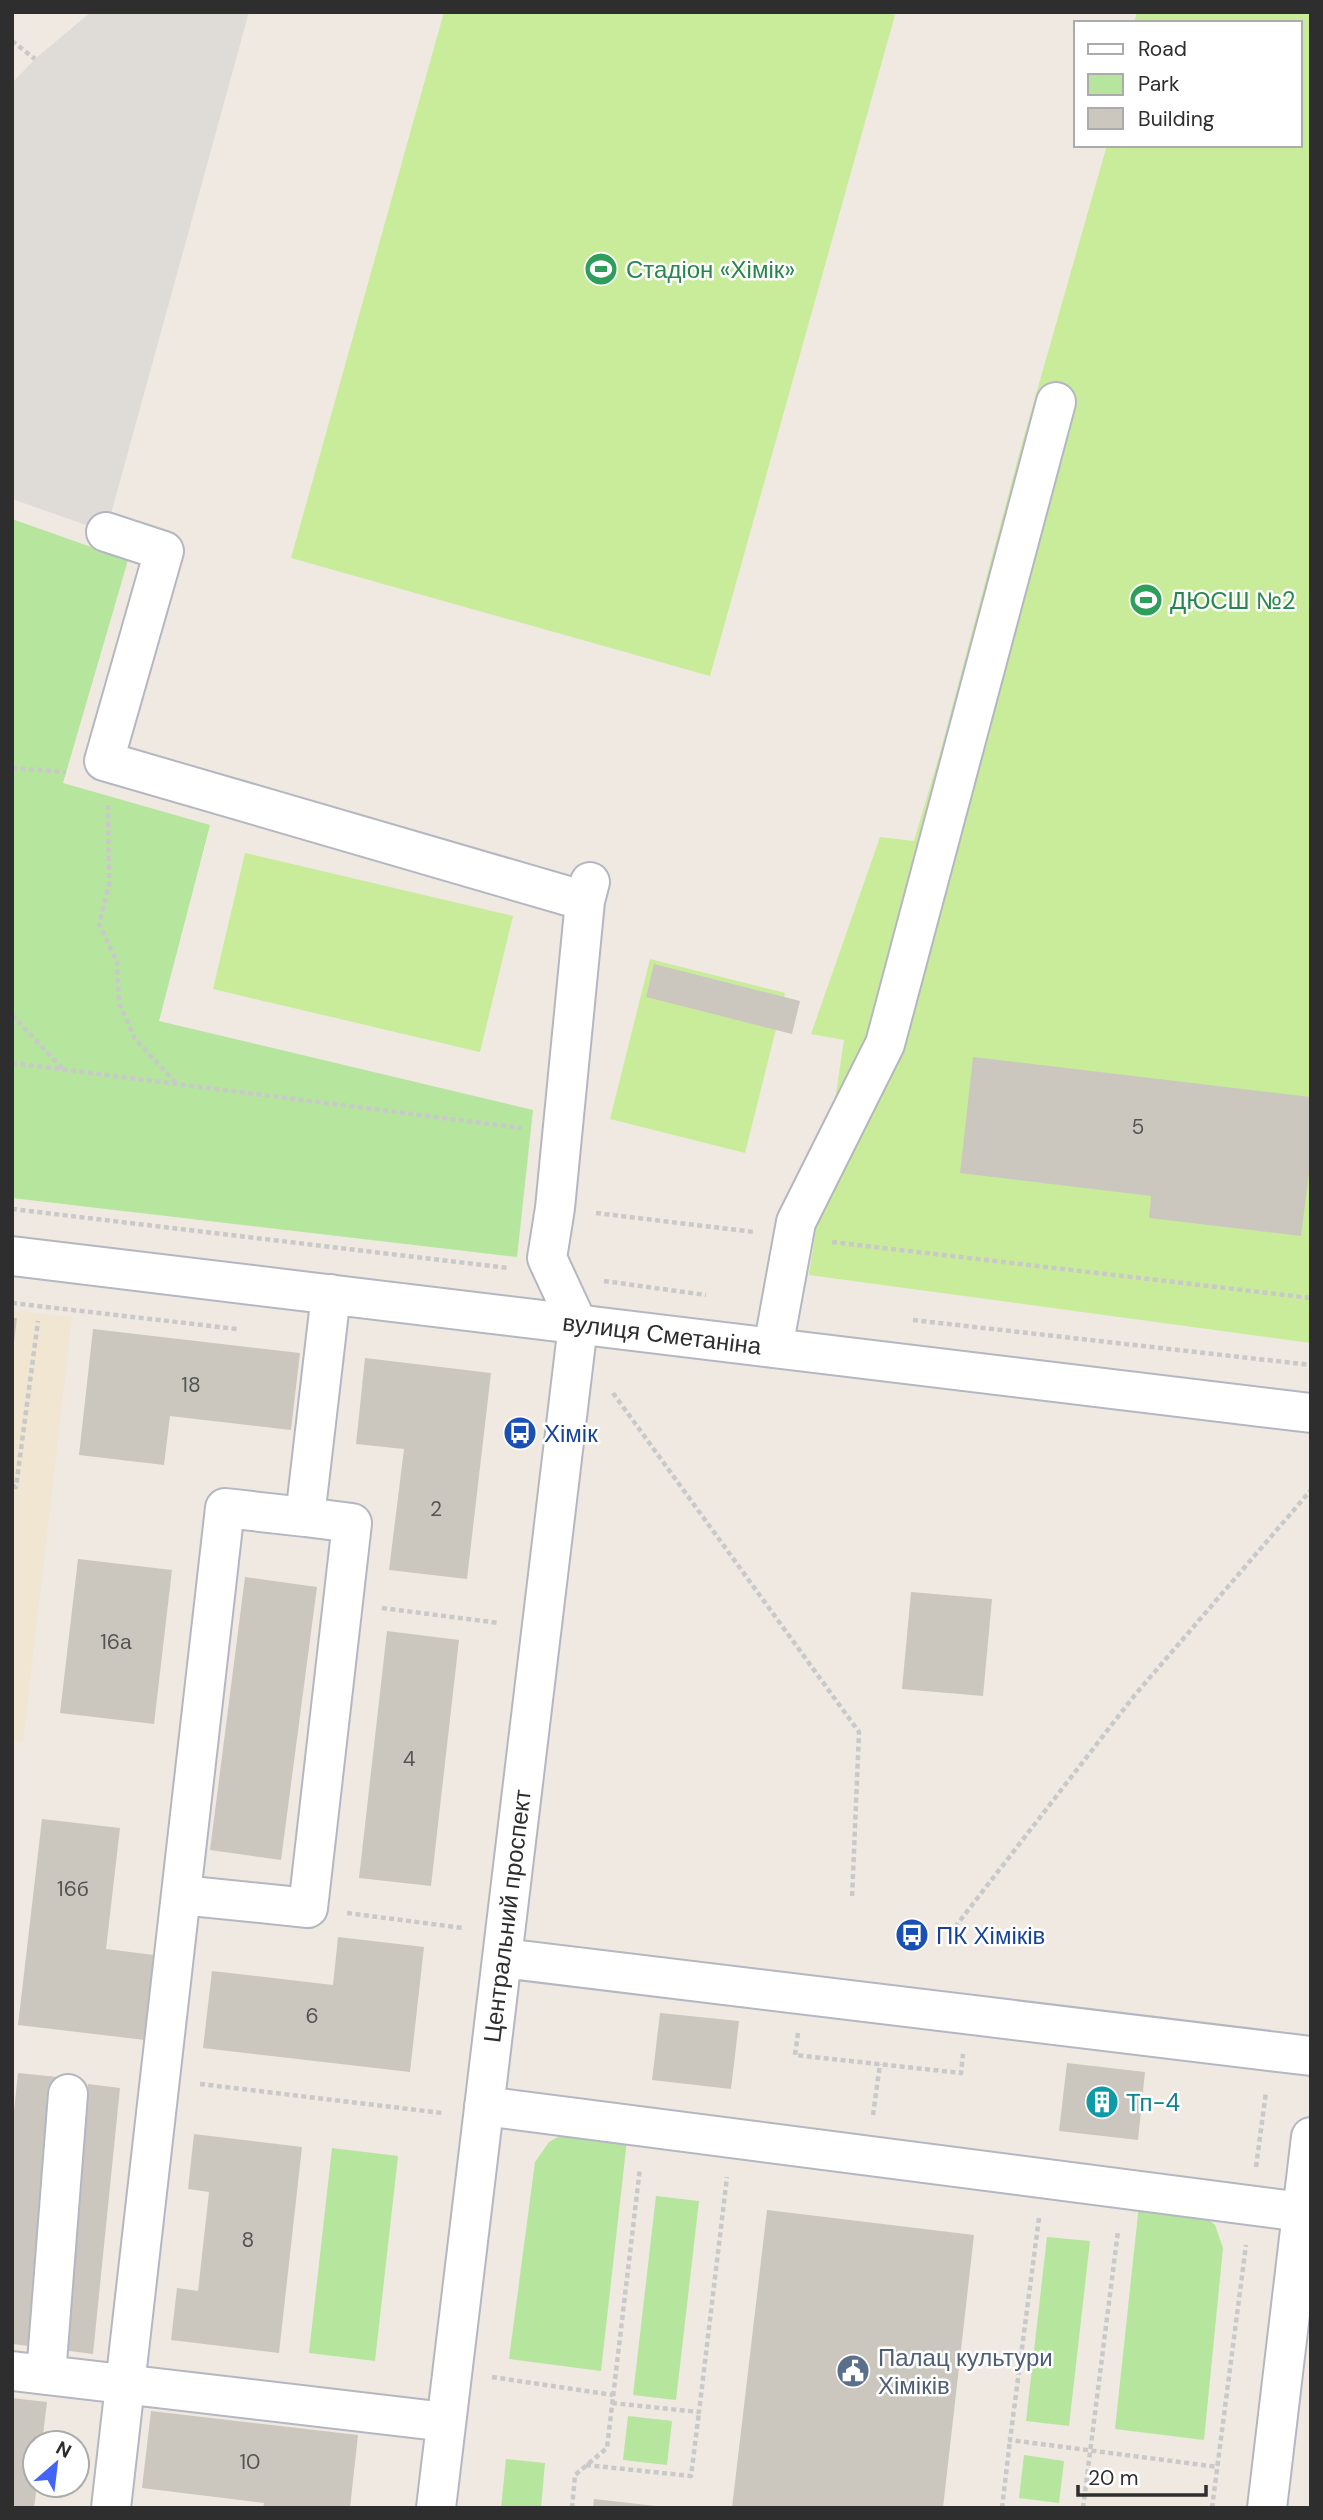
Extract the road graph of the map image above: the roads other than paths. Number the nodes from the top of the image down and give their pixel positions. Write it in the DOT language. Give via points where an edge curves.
graph roads {
  1 [pos="1056,401"];
  2 [pos="106,532"];
  3 [pos="12,1256"];
  4 [pos="331,1294"];
  5 [pos="578,1325"];
  6 [pos="773,1348"];
  7 [pos="1311,1413"];
  8 [pos="305,1517"];
  9 [pos="181,1895"];
  10 [pos="502,1958"];
  11 [pos="1311,2056"];
  12 [pos="68,2094"];
  13 [pos="484,2106"];
  14 [pos="1311,2137"];
  15 [pos="1302,2212"];
  16 [pos="29,2373"];
  17 [pos="124,2384"];
  18 [pos="446,2422"];
  19 [pos="111,2508"];
  20 [pos="436,2508"];
  21 [pos="1267,2508"];
  1 -- 6 [label="street" via="885,1044 796,1222"];
  2 -- 5 [label="street" via="164,551 104,761 588,892 547,1258"];
  3 -- 4 [label="street, вулиця Сметаніна"];
  4 -- 5 [label="street, вулиця Сметаніна"];
  4 -- 8 [label="street"];
  5 -- 6 [label="street, вулиця Сметаніна"];
  5 -- 10 [label="street, Центральний проспект"];
  6 -- 7 [label="street, вулиця Сметаніна"];
  8 -- 9 [label="street" via="225,1508"];
  8 -- 9 [label="street" via="352,1523 308,1908"];
  9 -- 17 [label="street"];
  10 -- 11 [label="street"];
  10 -- 13 [label="street, Центральний проспект"];
  12 -- 16 [label="street"];
  13 -- 15 [label="street"];
  13 -- 18 [label="street, Центральний проспект"];
  14 -- 15 [label="street"];
  15 -- 21 [label="street"];
  16 -- 17 [label="street"];
  17 -- 18 [label="street"];
  17 -- 19 [label="street"];
  18 -- 20 [label="street, Центральний проспект"];
}
